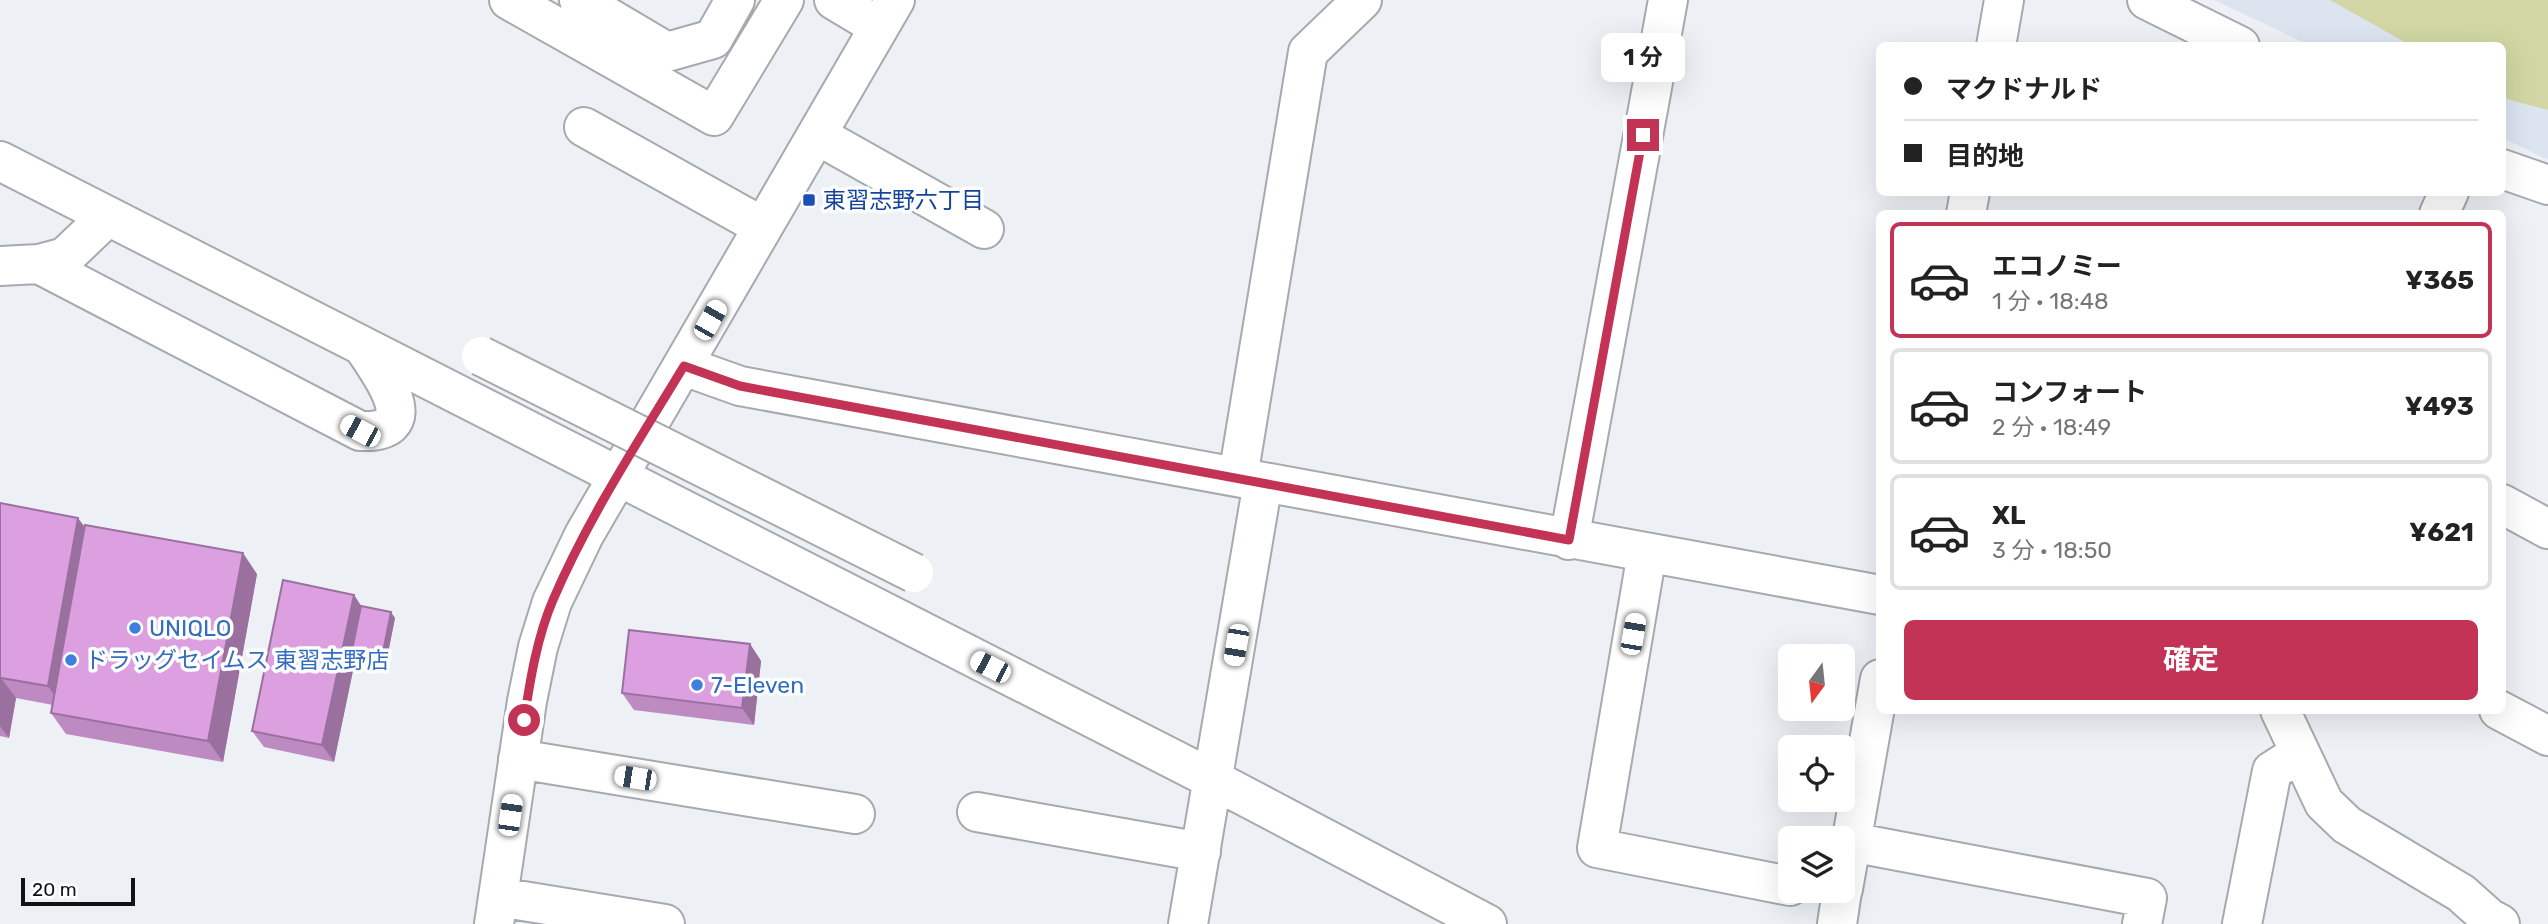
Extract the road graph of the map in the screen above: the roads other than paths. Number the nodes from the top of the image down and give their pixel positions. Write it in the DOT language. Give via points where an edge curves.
graph roads {
  1 [pos="509,0"];
  2 [pos="579,0"];
  3 [pos="735,0"];
  4 [pos="784,0"];
  5 [pos="834,0"];
  6 [pos="1362,0"];
  7 [pos="1668,0"];
  8 [pos="2004,0"];
  9 [pos="2147,0"];
  10 [pos="887,13"];
  11 [pos="1997,42"];
  12 [pos="2232,42"];
  13 [pos="584,127"];
  14 [pos="817,135"];
  15 [pos="0,161"];
  16 [pos="2506,170"];
  17 [pos="2548,185"];
  18 [pos="108,216"];
  19 [pos="764,228"];
  20 [pos="984,229"];
  21 [pos="39,264"];
  22 [pos="0,266"];
  23 [pos="363,347"];
  24 [pos="481,356"];
  25 [pos="684,366"];
  26 [pos="618,478"];
  27 [pos="1251,480"];
  28 [pos="2506,506"];
  29 [pos="2548,529"];
  30 [pos="1569,540"];
  31 [pos="1647,553"];
  32 [pos="914,573"];
  33 [pos="1876,594"];
  34 [pos="1876,701"];
  35 [pos="2282,714"];
  36 [pos="2506,714"];
  37 [pos="2548,736"];
  38 [pos="2300,753"];
  39 [pos="518,760"];
  40 [pos="1214,780"];
  41 [pos="977,812"];
  42 [pos="855,814"];
  43 [pos="1854,826"];
  44 [pos="1855,843"];
  45 [pos="1201,852"];
  46 [pos="1778,884"];
  47 [pos="496,911"];
  48 [pos="2492,922"];
  49 [pos="665,924"];
  50 [pos="1188,924"];
  51 [pos="1487,924"];
  52 [pos="2142,924"];
  53 [pos="2242,924"];
  1 -- 4 [label="street" via="714,116"];
  2 -- 3 [label="street" via="667,51 713,39"];
  5 -- 10 [label="street"];
  6 -- 27 [label="street" via="1308,52"];
  7 -- 30 [label="street"];
  8 -- 11 [label="street"];
  9 -- 12 [label="street"];
  10 -- 14 [label="street"];
  13 -- 19 [label="street"];
  14 -- 19 [label="street"];
  14 -- 20 [label="street"];
  15 -- 18 [label="street"];
  16 -- 17 [label="street"];
  18 -- 21 [label="street" via="65,257"];
  18 -- 23 [label="street"];
  19 -- 25 [label="street"];
  21 -- 22 [label="street"];
  21 -- 23 [label="street" via="360,431 377,432 389,425 397,407 388,384"];
  23 -- 26 [label="street"];
  24 -- 32 [label="street, bridge"];
  25 -- 26 [label="street"];
  25 -- 27 [label="street" via="740,386"];
  26 -- 39 [label="street" via="552,602 538,647"];
  26 -- 40 [label="street"];
  27 -- 30 [label="street"];
  27 -- 40 [label="street"];
  28 -- 29 [label="street"];
  30 -- 31 [label="street"];
  31 -- 33 [label="street"];
  31 -- 46 [label="street" via="1597,848"];
  34 -- 43 [label="street"];
  35 -- 38 [label="street"];
  36 -- 37 [label="street"];
  38 -- 48 [label="street" via="2325,803 2347,825 2461,893"];
  38 -- 53 [label="street" via="2272,771"];
  39 -- 42 [label="street"];
  39 -- 47 [label="street"];
  40 -- 45 [label="street"];
  40 -- 51 [label="street"];
  41 -- 45 [label="street"];
  44 -- 52 [label="street" via="2147,898"];
  45 -- 50 [label="street"];
  47 -- 49 [label="street"];
}
